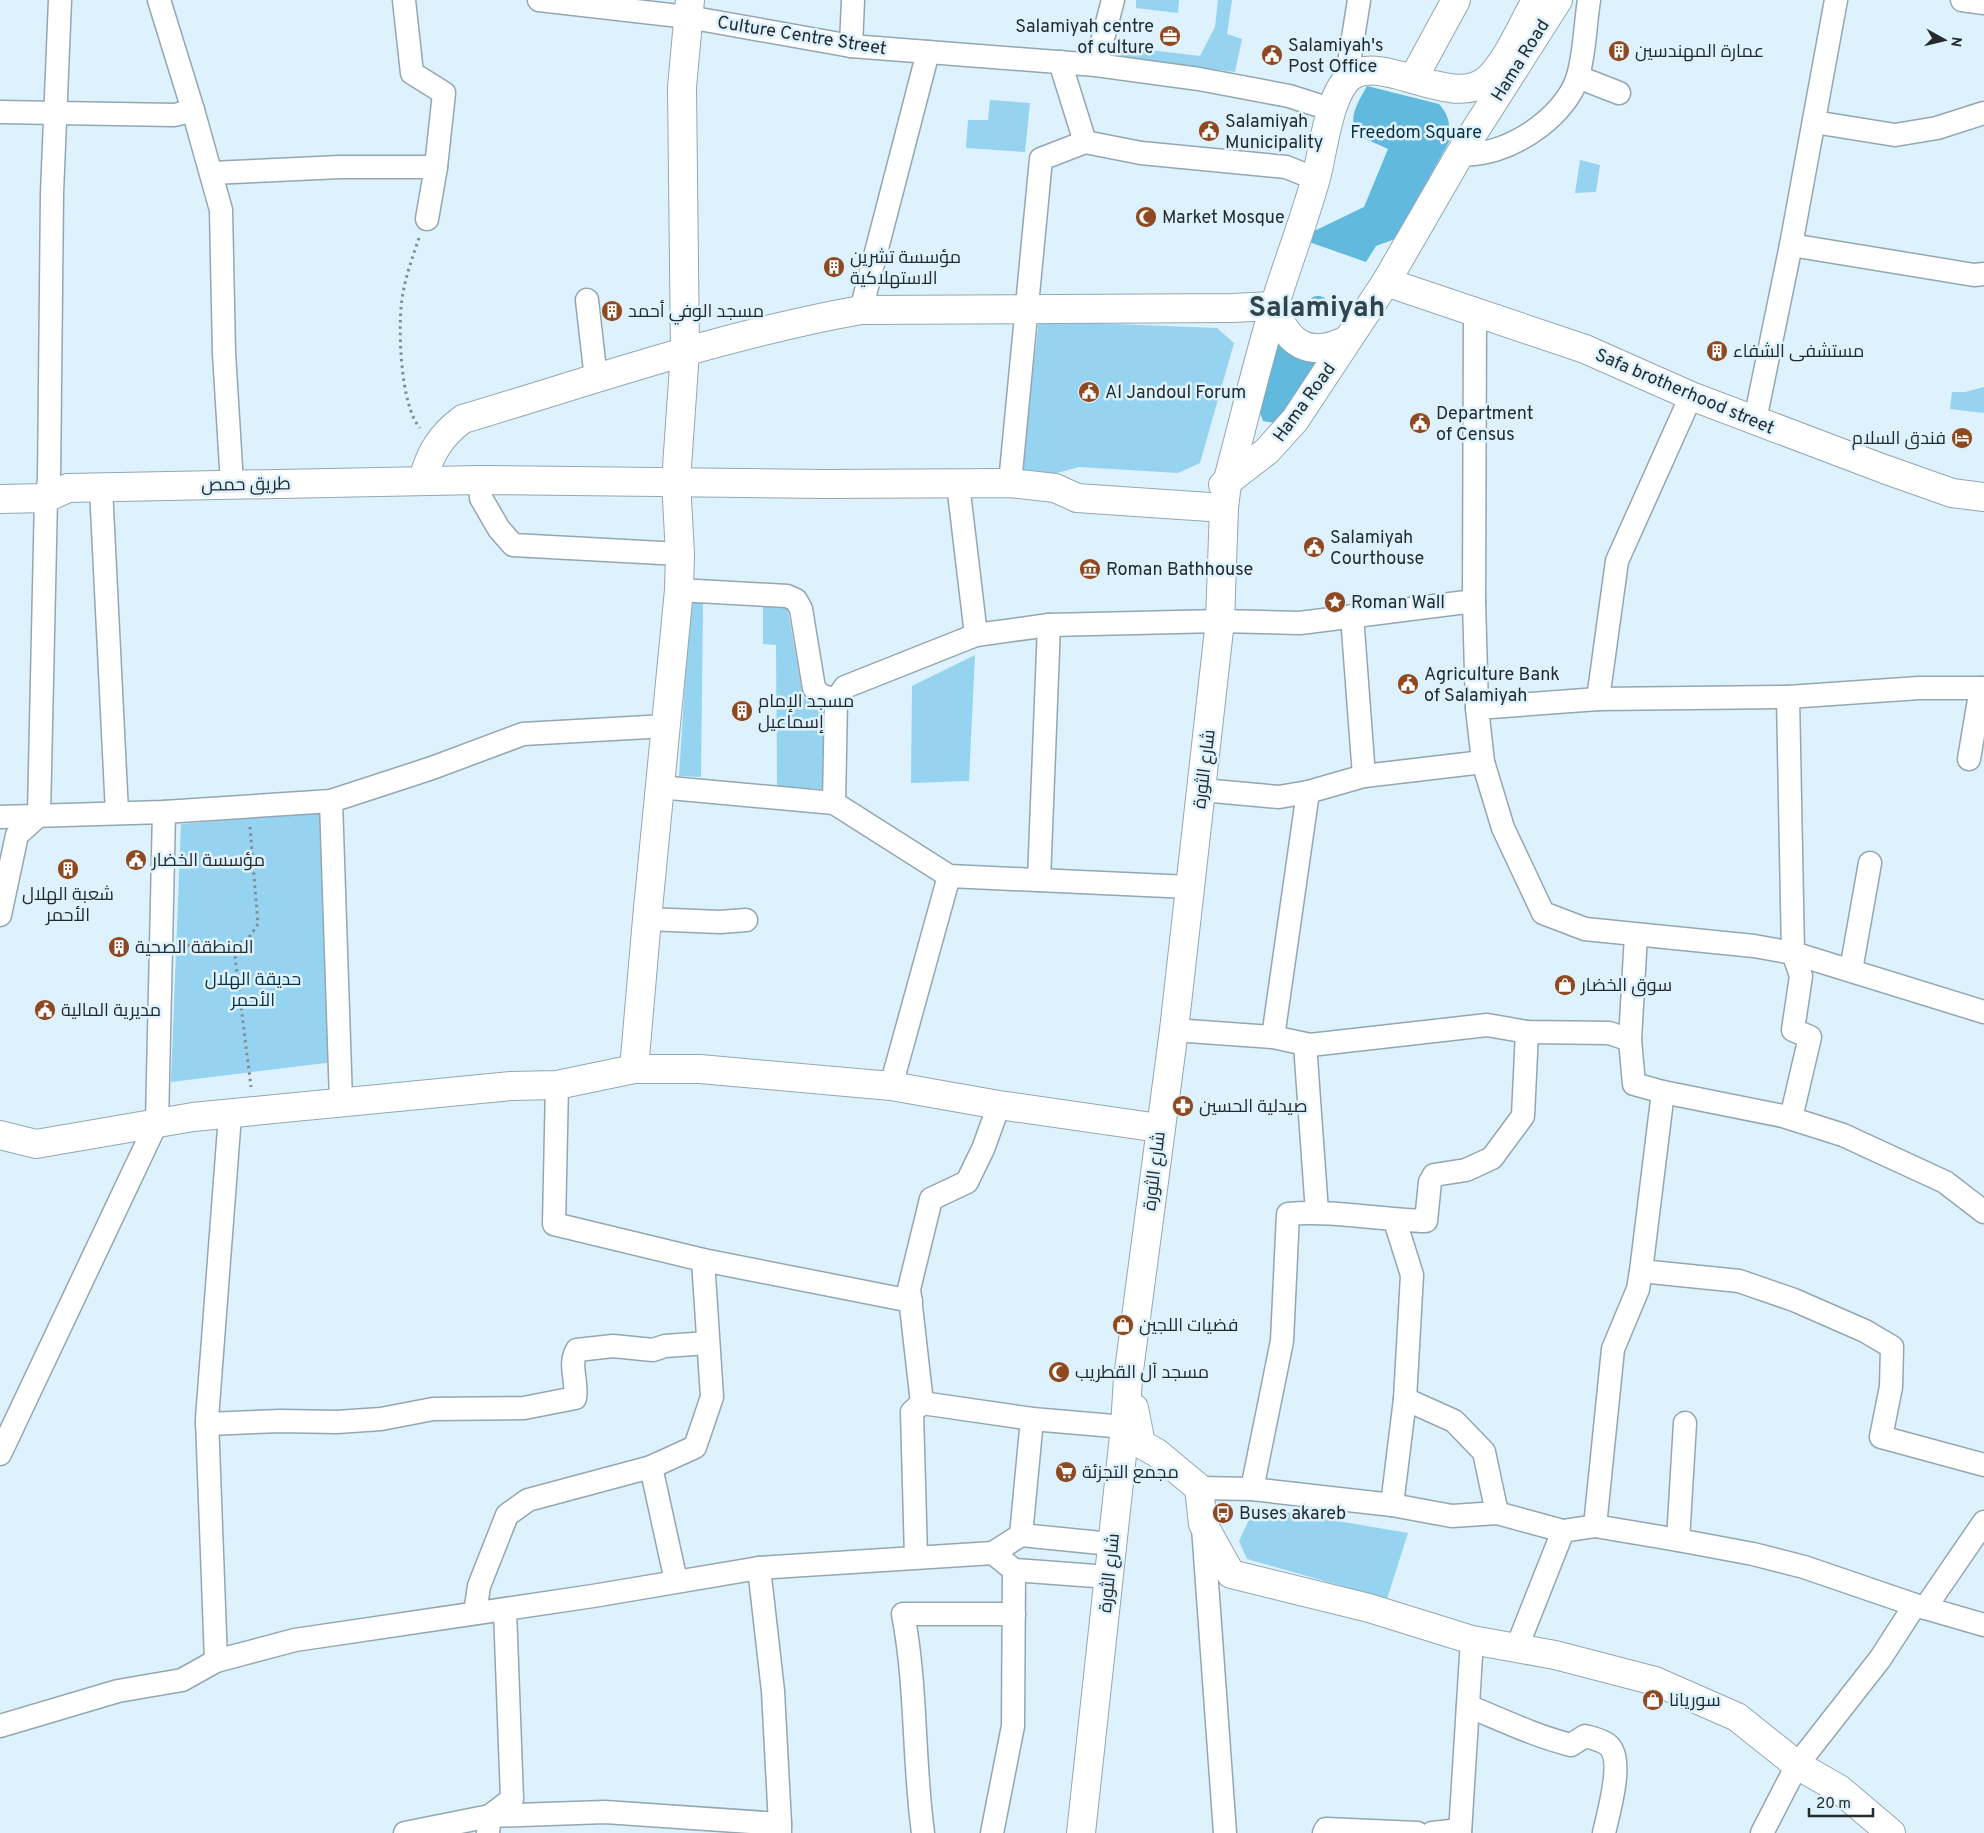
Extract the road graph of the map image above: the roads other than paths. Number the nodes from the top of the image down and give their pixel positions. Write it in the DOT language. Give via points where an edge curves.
graph roads {
  1 [pos="60,0"];
  2 [pos="159,0"];
  3 [pos="404,0"];
  4 [pos="539,0"];
  5 [pos="854,0"];
  6 [pos="1113,0"];
  7 [pos="1359,0"];
  8 [pos="1456,0"];
  9 [pos="1536,0"];
  10 [pos="1558,0"];
  11 [pos="1589,0"];
  12 [pos="1836,0"];
  13 [pos="1962,0"];
  14 [pos="1984,4"];
  15 [pos="689,8"];
  16 [pos="851,46"];
  17 [pos="928,52"];
  18 [pos="1060,62"];
  19 [pos="1096,65"];
  20 [pos="1354,75"];
  21 [pos="1578,77"];
  22 [pos="1413,79"];
  23 [pos="1451,88"];
  24 [pos="1619,93"];
  25 [pos="193,110"];
  26 [pos="1333,110"];
  27 [pos="0,112"];
  28 [pos="56,113"];
  29 [pos="1984,113"];
  30 [pos="1814,122"];
  31 [pos="1085,142"];
  32 [pos="1467,144"];
  33 [pos="436,167"];
  34 [pos="211,173"];
  35 [pos="1316,179"];
  36 [pos="427,219"];
  37 [pos="1791,245"];
  38 [pos="1984,274"];
  39 [pos="1386,282"];
  40 [pos="587,300"];
  41 [pos="1274,306"];
  42 [pos="1028,309"];
  43 [pos="861,310"];
  44 [pos="1475,312"];
  45 [pos="1348,340"];
  46 [pos="685,352"];
  47 [pos="596,379"];
  48 [pos="1691,396"];
  49 [pos="1755,420"];
  50 [pos="480,480"];
  51 [pos="0,481"];
  52 [pos="423,481"];
  53 [pos="676,482"];
  54 [pos="1010,483"];
  55 [pos="232,484"];
  56 [pos="958,484"];
  57 [pos="100,488"];
  58 [pos="54,489"];
  59 [pos="1225,496"];
  60 [pos="1984,497"];
  61 [pos="0,499"];
  62 [pos="680,554"];
  63 [pos="679,590"];
  64 [pos="1474,601"];
  65 [pos="1352,616"];
  66 [pos="1220,621"];
  67 [pos="1049,625"];
  68 [pos="976,634"];
  69 [pos="1983,688"];
  70 [pos="1788,697"];
  71 [pos="1598,699"];
  72 [pos="836,700"];
  73 [pos="1477,708"];
  74 [pos="666,726"];
  75 [pos="1969,759"];
  76 [pos="1483,762"];
  77 [pos="1364,776"];
  78 [pos="659,788"];
  79 [pos="1202,790"];
  80 [pos="1308,792"];
  81 [pos="331,801"];
  82 [pos="834,803"];
  83 [pos="164,812"];
  84 [pos="118,813"];
  85 [pos="39,815"];
  86 [pos="0,817"];
  87 [pos="1870,863"];
  88 [pos="949,876"];
  89 [pos="1039,880"];
  90 [pos="1189,887"];
  91 [pos="0,915"];
  92 [pos="647,919"];
  93 [pos="746,920"];
  94 [pos="1636,935"];
  95 [pos="1793,953"];
  96 [pos="1851,970"];
  97 [pos="1984,1012"];
  98 [pos="1174,1030"];
  99 [pos="1527,1032"];
  100 [pos="1273,1037"];
  101 [pos="1630,1040"];
  102 [pos="1305,1044"];
  103 [pos="634,1069"];
  104 [pos="557,1085"];
  105 [pos="891,1086"];
  106 [pos="1663,1092"];
  107 [pos="341,1101"];
  108 [pos="999,1105"];
  109 [pos="242,1114"];
  110 [pos="1791,1118"];
  111 [pos="157,1122"];
  112 [pos="1160,1128"];
  113 [pos="0,1135"];
  114 [pos="1317,1212"];
  115 [pos="1984,1212"];
  116 [pos="1395,1221"];
  117 [pos="703,1260"];
  118 [pos="1641,1271"];
  119 [pos="911,1301"];
  120 [pos="708,1343"];
  121 [pos="1128,1378"];
  122 [pos="1405,1399"];
  123 [pos="922,1403"];
  124 [pos="1032,1419"];
  125 [pos="1684,1422"];
  126 [pos="208,1424"];
  127 [pos="1124,1427"];
  128 [pos="0,1454"];
  129 [pos="1984,1465"];
  130 [pos="652,1467"];
  131 [pos="1198,1488"];
  132 [pos="1252,1489"];
  133 [pos="1392,1505"];
  134 [pos="1497,1513"];
  135 [pos="1984,1522"];
  136 [pos="1203,1524"];
  137 [pos="1595,1526"];
  138 [pos="1563,1531"];
  139 [pos="1021,1535"];
  140 [pos="1678,1540"];
  141 [pos="1111,1544"];
  142 [pos="993,1553"];
  143 [pos="916,1558"];
  144 [pos="759,1568"];
  145 [pos="1014,1570"];
  146 [pos="1108,1576"];
  147 [pos="676,1581"];
  148 [pos="1920,1606"];
  149 [pos="505,1610"];
  150 [pos="475,1613"];
  151 [pos="1014,1614"];
  152 [pos="1984,1625"];
  153 [pos="1472,1640"];
  154 [pos="1517,1647"];
  155 [pos="216,1661"];
  156 [pos="1468,1706"];
  157 [pos="0,1726"];
  158 [pos="1797,1765"];
  159 [pos="489,1825"];
  160 [pos="774,1830"];
  161 [pos="1460,1832"];
  162 [pos="405,1833"];
  163 [pos="923,1833"];
  164 [pos="992,1833"];
  165 [pos="1080,1833"];
  166 [pos="1224,1833"];
  167 [pos="1324,1833"];
  168 [pos="1416,1833"];
  169 [pos="1432,1833"];
  170 [pos="1604,1833"];
  171 [pos="1762,1833"];
  172 [pos="1891,1833"];
  1 -- 28 [label="street"];
  2 -- 25 [label="street"];
  3 -- 33 [label="street" via="412,73 444,93"];
  4 -- 15 [label="street, Culture Centre Street"];
  5 -- 16 [label="street"];
  6 -- 19 [label="street"];
  7 -- 20 [label="street" via="1349,63"];
  8 -- 22 [label="main road"];
  9 -- 23 [label="main road, Hama Road" via="1488,79 1477,86"];
  10 -- 32 [label="main road, Hama Road"];
  11 -- 21 [label="street"];
  12 -- 30 [label="street"];
  13 -- 14 [label="street"];
  15 -- 16 [label="street, Culture Centre Street"];
  15 -- 46 [label="main road" via="682,87"];
  16 -- 17 [label="street, Culture Centre Street"];
  17 -- 18 [label="street, Culture Centre Street"];
  17 -- 43 [label="street"];
  18 -- 19 [label="street, Culture Centre Street"];
  18 -- 31 [label="street"];
  19 -- 26 [label="street, Culture Centre Street" via="1199,79 1289,96"];
  20 -- 22 [label="main road, Hama Road" via="1372,71"];
  20 -- 26 [label="main road" via="1342,86"];
  21 -- 24 [label="street"];
  21 -- 32 [label="street" via="1558,111 1524,137 1500,149 1469,155"];
  22 -- 23 [label="main road, Hama Road"];
  23 -- 32 [label="main road" via="1468,108 1473,121"];
  25 -- 28 [label="street" via="175,115"];
  25 -- 34 [label="street"];
  26 -- 35 [label="main road"];
  27 -- 28 [label="street"];
  28 -- 58 [label="street" via="52,193"];
  29 -- 30 [label="street" via="1937,128 1895,135"];
  30 -- 37 [label="street"];
  31 -- 35 [label="street" via="1141,153 1286,167"];
  31 -- 42 [label="street" via="1041,159"];
  32 -- 39 [label="main road, Hama Road"];
  33 -- 34 [label="street" via="340,167"];
  33 -- 36 [label="street"];
  34 -- 55 [label="street" via="221,210 224,353"];
  35 -- 41 [label="main road"];
  37 -- 38 [label="street"];
  37 -- 49 [label="street"];
  39 -- 44 [label="main road, Safa brotherhood street"];
  39 -- 45 [label="main road, Hama Road"];
  40 -- 47 [label="street"];
  41 -- 42 [label="main road"];
  41 -- 45 [label="main road" via="1287,335 1299,344 1318,349 1332,348"];
  41 -- 59 [label="main road"];
  42 -- 43 [label="main road"];
  42 -- 54 [label="street"];
  43 -- 46 [label="main road" via="812,318"];
  44 -- 48 [label="main road, Safa brotherhood street" via="1585,349"];
  44 -- 64 [label="street"];
  45 -- 59 [label="main road, Hama Road" via="1282,436"];
  46 -- 47 [label="main road"];
  46 -- 53 [label="main road"];
  47 -- 52 [label="main road" via="463,419 436,445"];
  48 -- 49 [label="main road, Safa brotherhood street"];
  48 -- 71 [label="street" via="1617,561"];
  49 -- 60 [label="main road, Safa brotherhood street" via="1952,493"];
  50 -- 52 [label="main road, طريق حمص"];
  50 -- 53 [label="main road, طريق حمص"];
  50 -- 62 [label="street" via="481,498 499,529 513,545"];
  51 -- 58 [label="main road, طريق حمص"];
  52 -- 55 [label="main road, طريق حمص"];
  53 -- 56 [label="main road, طريق حمص"];
  53 -- 62 [label="main road"];
  54 -- 56 [label="main road, طريق حمص"];
  54 -- 59 [label="main road, طريق حمص" via="1055,488 1078,484 1208,489"];
  55 -- 57 [label="main road, طريق حمص"];
  56 -- 68 [label="street"];
  57 -- 58 [label="main road, طريق حمص"];
  57 -- 84 [label="street"];
  58 -- 61 [label="main road, طريق حمص"];
  58 -- 85 [label="street"];
  59 -- 66 [label="main road, شارع الثورة"];
  62 -- 63 [label="main road"];
  63 -- 72 [label="street" via="787,596 796,600 801,609 814,688 820,695"];
  63 -- 74 [label="main road"];
  64 -- 65 [label="street"];
  64 -- 73 [label="street"];
  65 -- 66 [label="street" via="1300,623"];
  65 -- 77 [label="street"];
  66 -- 67 [label="street"];
  66 -- 79 [label="main road, شارع الثورة"];
  67 -- 68 [label="street"];
  67 -- 89 [label="street"];
  68 -- 72 [label="street" via="846,687"];
  69 -- 70 [label="street" via="1919,688"];
  69 -- 75 [label="street"];
  70 -- 71 [label="street"];
  70 -- 95 [label="street"];
  71 -- 73 [label="street"];
  72 -- 82 [label="street"];
  73 -- 76 [label="street"];
  74 -- 78 [label="main road"];
  74 -- 81 [label="street" via="523,734"];
  76 -- 77 [label="street"];
  76 -- 94 [label="street" via="1503,828 1542,913 1585,929"];
  77 -- 80 [label="street"];
  78 -- 82 [label="street"];
  78 -- 92 [label="main road"];
  79 -- 80 [label="street" via="1279,797"];
  79 -- 90 [label="main road, شارع الثورة"];
  80 -- 100 [label="street"];
  81 -- 83 [label="street"];
  81 -- 107 [label="street"];
  82 -- 88 [label="street"];
  83 -- 84 [label="street"];
  83 -- 111 [label="street"];
  84 -- 85 [label="street"];
  85 -- 86 [label="street"];
  85 -- 91 [label="street" via="17,835"];
  87 -- 96 [label="street"];
  88 -- 89 [label="street"];
  88 -- 105 [label="street"];
  89 -- 90 [label="street"];
  90 -- 98 [label="main road, شارع الثورة"];
  92 -- 93 [label="street"];
  92 -- 103 [label="main road"];
  94 -- 95 [label="street" via="1754,946"];
  94 -- 101 [label="street"];
  95 -- 96 [label="street"];
  95 -- 110 [label="street" via="1801,976 1793,1030 1810,1037"];
  96 -- 97 [label="street"];
  98 -- 100 [label="street"];
  98 -- 112 [label="main road, شارع الثورة"];
  99 -- 101 [label="street" via="1609,1034"];
  99 -- 102 [label="street" via="1487,1025"];
  99 -- 116 [label="street" via="1523,1116 1492,1158 1466,1170 1434,1175 1430,1182 1426,1221"];
  100 -- 102 [label="street"];
  101 -- 106 [label="street" via="1634,1084"];
  102 -- 114 [label="street"];
  103 -- 104 [label="main road"];
  103 -- 105 [label="main road" via="700,1069"];
  104 -- 107 [label="main road"];
  104 -- 117 [label="street" via="554,1224"];
  105 -- 108 [label="main road"];
  106 -- 110 [label="street"];
  106 -- 118 [label="street"];
  107 -- 109 [label="main road"];
  108 -- 112 [label="main road"];
  108 -- 119 [label="street" via="967,1182 931,1200 909,1289"];
  109 -- 111 [label="main road"];
  109 -- 126 [label="street"];
  110 -- 115 [label="street" via="1880,1150 1945,1182"];
  111 -- 113 [label="main road" via="36,1144"];
  111 -- 128 [label="street"];
  112 -- 121 [label="main road, شارع الثورة"];
  114 -- 116 [label="street"];
  114 -- 132 [label="street" via="1288,1214 1282,1340"];
  116 -- 122 [label="street" via="1412,1275"];
  117 -- 119 [label="street"];
  117 -- 120 [label="street"];
  118 -- 129 [label="street" via="1739,1281 1794,1300 1865,1331 1892,1348 1892,1387 1881,1437"];
  118 -- 137 [label="street" via="1638,1289 1613,1349"];
  119 -- 123 [label="street"];
  120 -- 126 [label="street" via="653,1350 613,1346 577,1350 572,1359 575,1398 524,1408 433,1409 381,1419 337,1422 280,1420"];
  120 -- 130 [label="street" via="712,1398 695,1447"];
  121 -- 127 [label="main road, شارع الثورة"];
  121 -- 131 [label="main road" via="1141,1444 1157,1453"];
  122 -- 133 [label="street"];
  122 -- 134 [label="street" via="1454,1421 1484,1452"];
  123 -- 124 [label="street"];
  123 -- 143 [label="street" via="912,1412"];
  124 -- 127 [label="street"];
  124 -- 139 [label="street"];
  125 -- 140 [label="street"];
  126 -- 155 [label="street"];
  127 -- 141 [label="main road, شارع الثورة"];
  130 -- 147 [label="street"];
  130 -- 150 [label="street" via="528,1500 507,1515 479,1586"];
  131 -- 132 [label="street"];
  131 -- 136 [label="main road"];
  132 -- 133 [label="street"];
  133 -- 134 [label="street" via="1452,1516"];
  134 -- 138 [label="street"];
  135 -- 148 [label="street"];
  136 -- 153 [label="main road" via="1231,1574 1369,1608"];
  136 -- 166 [label="street"];
  137 -- 138 [label="street"];
  137 -- 140 [label="street"];
  138 -- 154 [label="street"];
  139 -- 141 [label="street"];
  139 -- 142 [label="street"];
  140 -- 148 [label="street" via="1804,1567"];
  141 -- 146 [label="main road, شارع الثورة"];
  142 -- 143 [label="street"];
  142 -- 145 [label="street"];
  143 -- 144 [label="street"];
  144 -- 147 [label="street"];
  144 -- 160 [label="street" via="773,1691"];
  145 -- 146 [label="street"];
  145 -- 151 [label="street"];
  146 -- 165 [label="main road, شارع الثورة"];
  147 -- 149 [label="street"];
  148 -- 152 [label="street"];
  148 -- 158 [label="street"];
  149 -- 150 [label="street"];
  149 -- 159 [label="street" via="512,1799"];
  150 -- 155 [label="street" via="295,1640"];
  151 -- 163 [label="street" via="903,1614 910,1655 915,1758"];
  151 -- 164 [label="street" via="1013,1726"];
  153 -- 154 [label="main road"];
  153 -- 156 [label="street"];
  154 -- 158 [label="main road" via="1655,1681 1738,1717"];
  155 -- 157 [label="street" via="182,1680 118,1691"];
  156 -- 161 [label="street"];
  156 -- 170 [label="street" via="1553,1740 1571,1745 1585,1736 1608,1745 1615,1755 1613,1798"];
  158 -- 171 [label="street"];
  158 -- 172 [label="main road" via="1839,1789"];
  159 -- 160 [label="street" via="605,1812"];
  159 -- 162 [label="street"];
  161 -- 169 [label="street"];
  167 -- 168 [label="street" via="1326,1829"];
}
